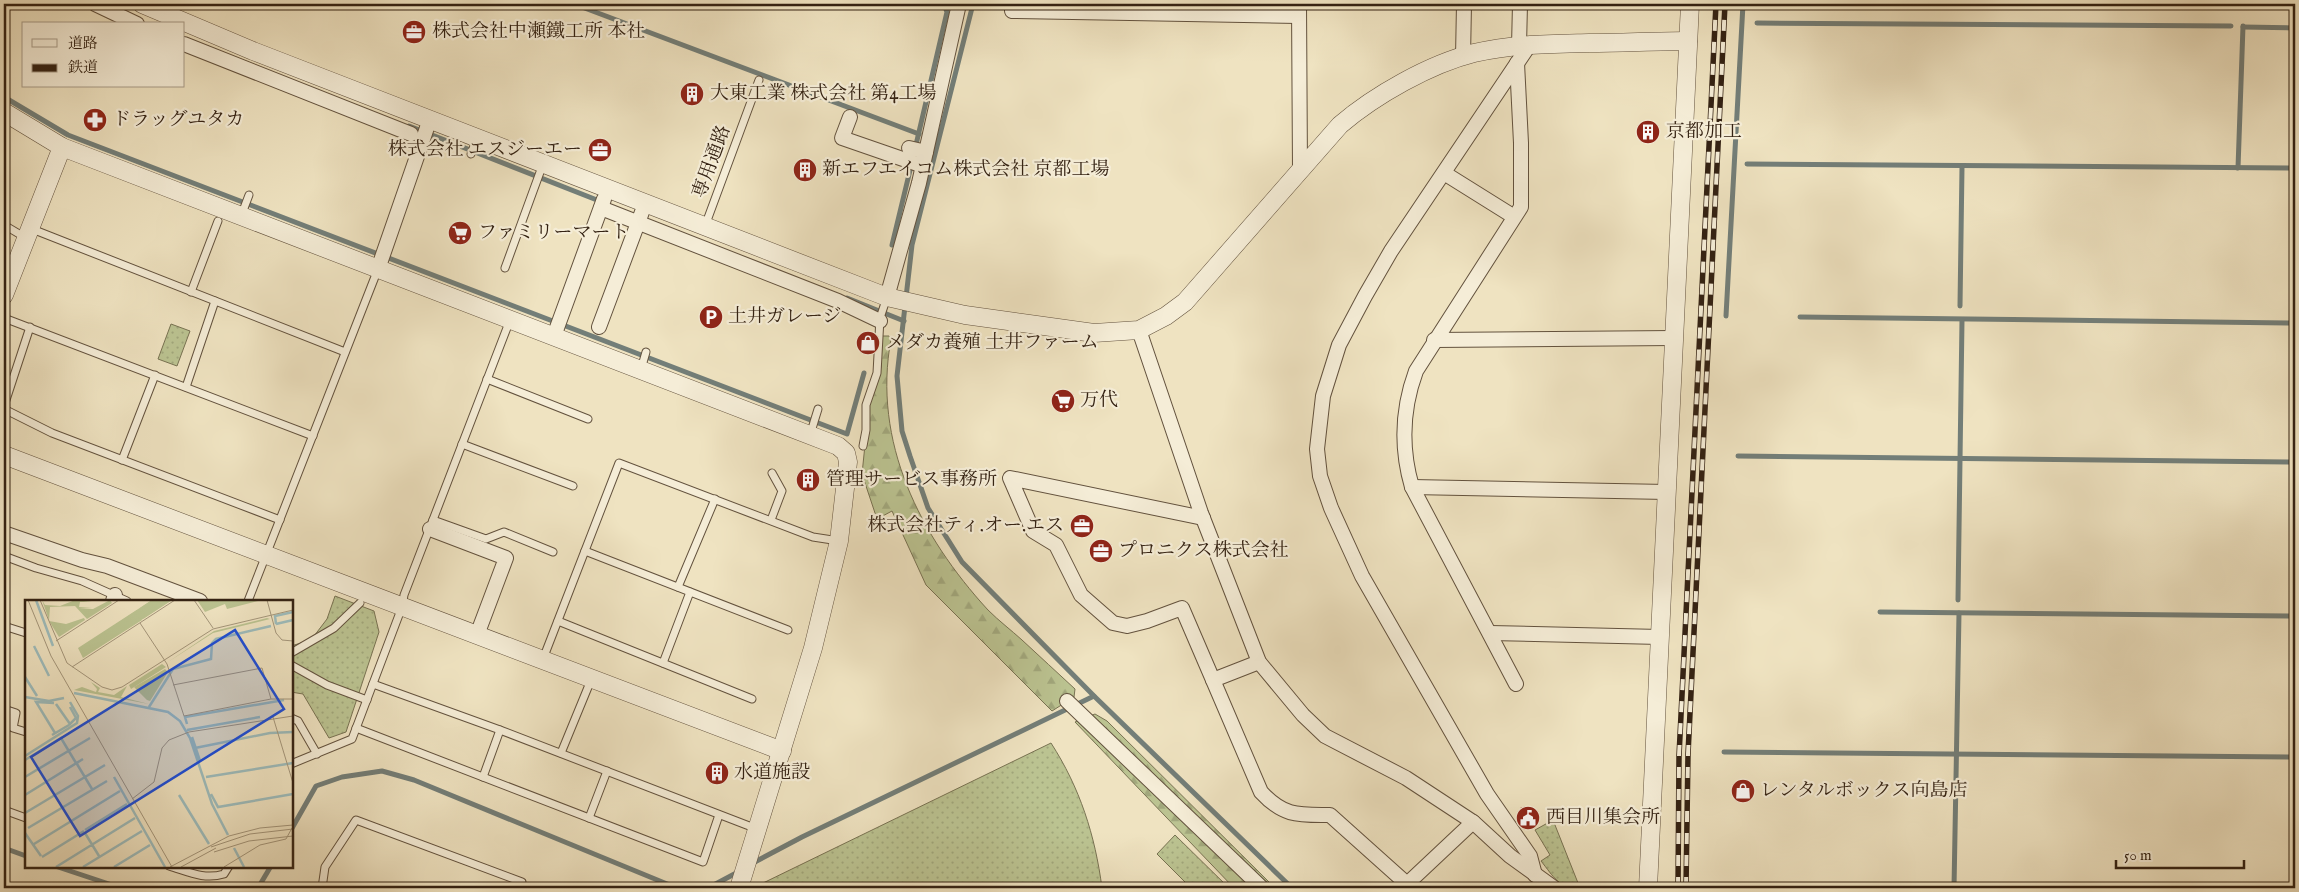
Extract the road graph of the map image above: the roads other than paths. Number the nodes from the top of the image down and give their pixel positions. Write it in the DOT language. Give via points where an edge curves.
graph roads {
  1 [pos="95,4"];
  2 [pos="142,4"];
  3 [pos="959,4"];
  4 [pos="1013,4"];
  5 [pos="1464,4"];
  6 [pos="1520,4"];
  7 [pos="1690,4"];
  8 [pos="1298,10"];
  9 [pos="133,22"];
  10 [pos="176,22"];
  11 [pos="185,27"];
  12 [pos="1688,41"];
  13 [pos="185,44"];
  14 [pos="1522,51"];
  15 [pos="1464,57"];
  16 [pos="279,76"];
  17 [pos="759,80"];
  18 [pos="319,91"];
  19 [pos="4,112"];
  20 [pos="850,117"];
  21 [pos="423,130"];
  22 [pos="62,147"];
  23 [pos="916,156"];
  24 [pos="1300,170"];
  25 [pos="540,172"];
  26 [pos="1444,172"];
  27 [pos="249,195"];
  28 [pos="604,198"];
  29 [pos="242,212"];
  30 [pos="1508,213"];
  31 [pos="641,215"];
  32 [pos="218,221"];
  33 [pos="4,225"];
  34 [pos="705,226"];
  35 [pos="28,233"];
  36 [pos="378,268"];
  37 [pos="505,268"];
  38 [pos="191,292"];
  39 [pos="4,295"];
  40 [pos="216,301"];
  41 [pos="889,301"];
  42 [pos="4,318"];
  43 [pos="510,319"];
  44 [pos="880,320"];
  45 [pos="30,327"];
  46 [pos="599,327"];
  47 [pos="1139,330"];
  48 [pos="555,335"];
  49 [pos="1674,338"];
  50 [pos="1434,340"];
  51 [pos="345,352"];
  52 [pos="646,352"];
  53 [pos="642,367"];
  54 [pos="155,375"];
  55 [pos="487,379"];
  56 [pos="186,387"];
  57 [pos="4,408"];
  58 [pos="818,409"];
  59 [pos="588,419"];
  60 [pos="811,432"];
  61 [pos="313,436"];
  62 [pos="462,444"];
  63 [pos="863,446"];
  64 [pos="4,455"];
  65 [pos="122,460"];
  66 [pos="772,473"];
  67 [pos="573,486"];
  68 [pos="1412,487"];
  69 [pos="1666,492"];
  70 [pos="715,499"];
  71 [pos="1203,518"];
  72 [pos="280,520"];
  73 [pos="770,520"];
  74 [pos="432,524"];
  75 [pos="4,533"];
  76 [pos="839,541"];
  77 [pos="585,551"];
  78 [pos="553,552"];
  79 [pos="266,555"];
  80 [pos="4,556"];
  81 [pos="678,587"];
  82 [pos="690,592"];
  83 [pos="118,599"];
  84 [pos="197,600"];
  85 [pos="248,600"];
  86 [pos="360,603"];
  87 [pos="402,607"];
  88 [pos="558,620"];
  89 [pos="4,626"];
  90 [pos="788,630"];
  91 [pos="25,633"];
  92 [pos="1490,634"];
  93 [pos="477,635"];
  94 [pos="1660,636"];
  95 [pos="292,652"];
  96 [pos="542,660"];
  97 [pos="1258,662"];
  98 [pos="662,663"];
  99 [pos="292,666"];
  100 [pos="591,679"];
  101 [pos="1213,680"];
  102 [pos="373,684"];
  103 [pos="1516,684"];
  104 [pos="752,699"];
  105 [pos="367,700"];
  106 [pos="1067,701"];
  107 [pos="4,709"];
  108 [pos="16,713"];
  109 [pos="292,718"];
  110 [pos="356,728"];
  111 [pos="4,729"];
  112 [pos="500,730"];
  113 [pos="25,732"];
  114 [pos="782,751"];
  115 [pos="317,754"];
  116 [pos="561,754"];
  117 [pos="292,764"];
  118 [pos="607,771"];
  119 [pos="483,777"];
  120 [pos="4,810"];
  121 [pos="719,815"];
  122 [pos="25,818"];
  123 [pos="589,818"];
  124 [pos="1473,822"];
  125 [pos="757,830"];
  126 [pos="172,867"];
  127 [pos="228,867"];
  128 [pos="1535,875"];
  129 [pos="741,883"];
  130 [pos="322,888"];
  131 [pos="522,888"];
  132 [pos="1262,888"];
  133 [pos="1554,888"];
  134 [pos="1648,888"];
  1 -- 9 [label="street"];
  2 -- 10 [label="street"];
  3 -- 23 [label="street"];
  4 -- 8 [label="street" via="1012,10"];
  5 -- 15 [label="street"];
  6 -- 14 [label="street"];
  7 -- 12 [label="street"];
  8 -- 24 [label="street"];
  11 -- 16 [label="street"];
  12 -- 14 [label="street"];
  12 -- 49 [label="street"];
  13 -- 16 [label="street"];
  14 -- 15 [label="street" via="1473,53"];
  14 -- 26 [label="street"];
  14 -- 50 [label="street" via="1521,207"];
  15 -- 24 [label="street" via="1426,71 1359,109 1340,124"];
  16 -- 18 [label="street"];
  17 -- 34 [label="lane, 専用通路"];
  18 -- 21 [label="street"];
  18 -- 21 [label="street"];
  19 -- 22 [label="street"];
  20 -- 23 [label="street" via="842,138"];
  21 -- 25 [label="street"];
  21 -- 36 [label="street"];
  22 -- 29 [label="street"];
  22 -- 35 [label="street"];
  23 -- 41 [label="street"];
  24 -- 47 [label="street" via="1185,302"];
  25 -- 28 [label="street"];
  25 -- 37 [label="lane"];
  26 -- 30 [label="street"];
  26 -- 128 [label="street" via="1391,251 1339,345 1324,396 1317,449 1320,476 1362,576 1487,794 1530,856"];
  27 -- 29 [label="lane"];
  28 -- 31 [label="street"];
  28 -- 48 [label="street"];
  29 -- 36 [label="street"];
  31 -- 34 [label="street"];
  31 -- 44 [label="street"];
  31 -- 46 [label="street"];
  32 -- 38 [label="lane"];
  33 -- 35 [label="lane"];
  34 -- 41 [label="street"];
  35 -- 38 [label="lane"];
  35 -- 39 [label="street"];
  36 -- 43 [label="street"];
  36 -- 51 [label="lane"];
  38 -- 40 [label="lane"];
  40 -- 51 [label="lane"];
  40 -- 56 [label="lane"];
  41 -- 44 [label="lane"];
  41 -- 47 [label="street" via="1094,333"];
  42 -- 45 [label="lane"];
  43 -- 48 [label="street"];
  43 -- 55 [label="lane"];
  44 -- 63 [label="lane" via="877,373 866,404"];
  45 -- 54 [label="lane"];
  45 -- 57 [label="lane"];
  47 -- 71 [label="street"];
  48 -- 53 [label="street"];
  49 -- 50 [label="street"];
  49 -- 69 [label="street"];
  50 -- 68 [label="street" via="1408,392 1405,462"];
  51 -- 61 [label="lane"];
  52 -- 53 [label="lane"];
  53 -- 60 [label="street"];
  54 -- 56 [label="lane"];
  54 -- 65 [label="lane"];
  55 -- 59 [label="lane"];
  55 -- 62 [label="lane"];
  56 -- 61 [label="lane"];
  57 -- 65 [label="lane" via="52,433"];
  58 -- 60 [label="lane"];
  60 -- 76 [label="street" via="846,453 848,462"];
  61 -- 72 [label="lane"];
  62 -- 67 [label="lane"];
  62 -- 74 [label="lane"];
  64 -- 79 [label="street"];
  65 -- 72 [label="lane"];
  66 -- 73 [label="lane" via="782,491"];
  68 -- 69 [label="street"];
  68 -- 92 [label="street"];
  69 -- 94 [label="street"];
  70 -- 73 [label="lane"];
  70 -- 77 [label="lane" via="619,463"];
  70 -- 81 [label="lane"];
  71 -- 97 [label="street"];
  71 -- 101 [label="street" via="1010,478 1034,531 1056,546 1080,595 1113,622 1127,626 1182,608"];
  72 -- 79 [label="lane"];
  73 -- 76 [label="lane" via="813,537"];
  74 -- 78 [label="lane" via="486,539 504,532"];
  74 -- 87 [label="lane"];
  74 -- 93 [label="street" via="506,558"];
  75 -- 84 [label="street" via="107,566"];
  76 -- 114 [label="street" via="813,648"];
  77 -- 81 [label="lane"];
  77 -- 88 [label="lane"];
  79 -- 85 [label="lane"];
  79 -- 87 [label="street"];
  80 -- 83 [label="lane" via="82,581"];
  81 -- 82 [label="lane"];
  82 -- 90 [label="lane"];
  82 -- 98 [label="lane"];
  86 -- 95 [label="lane" via="334,628"];
  87 -- 93 [label="street"];
  87 -- 102 [label="lane"];
  88 -- 96 [label="lane"];
  88 -- 98 [label="lane"];
  89 -- 91 [label="lane"];
  92 -- 94 [label="street"];
  92 -- 103 [label="street"];
  93 -- 96 [label="street"];
  94 -- 134 [label="street"];
  96 -- 100 [label="street"];
  97 -- 101 [label="street"];
  97 -- 124 [label="street" via="1325,736 1406,778"];
  98 -- 104 [label="lane"];
  99 -- 105 [label="lane" via="327,685"];
  100 -- 114 [label="street"];
  100 -- 116 [label="lane"];
  101 -- 124 [label="street" via="1261,792 1269,801 1291,815 1330,815 1407,884"];
  102 -- 105 [label="lane"];
  102 -- 112 [label="lane"];
  105 -- 110 [label="lane"];
  106 -- 132 [label="street"];
  107 -- 108 [label="lane"];
  108 -- 111 [label="lane"];
  108 -- 113 [label="lane" via="13,728"];
  109 -- 115 [label="lane" via="298,721"];
  110 -- 115 [label="lane" via="352,739"];
  110 -- 119 [label="lane"];
  112 -- 116 [label="lane"];
  112 -- 119 [label="lane"];
  114 -- 125 [label="street"];
  115 -- 117 [label="lane"];
  116 -- 118 [label="lane"];
  118 -- 121 [label="lane"];
  118 -- 123 [label="lane"];
  119 -- 123 [label="lane"];
  120 -- 122 [label="lane"];
  121 -- 123 [label="lane" via="703,862"];
  121 -- 125 [label="lane"];
  124 -- 128 [label="street"];
  125 -- 129 [label="street"];
  126 -- 127 [label="lane" via="212,878 224,874"];
  128 -- 133 [label="street"];
  130 -- 131 [label="lane" via="325,867 356,820 522,882"];
}
